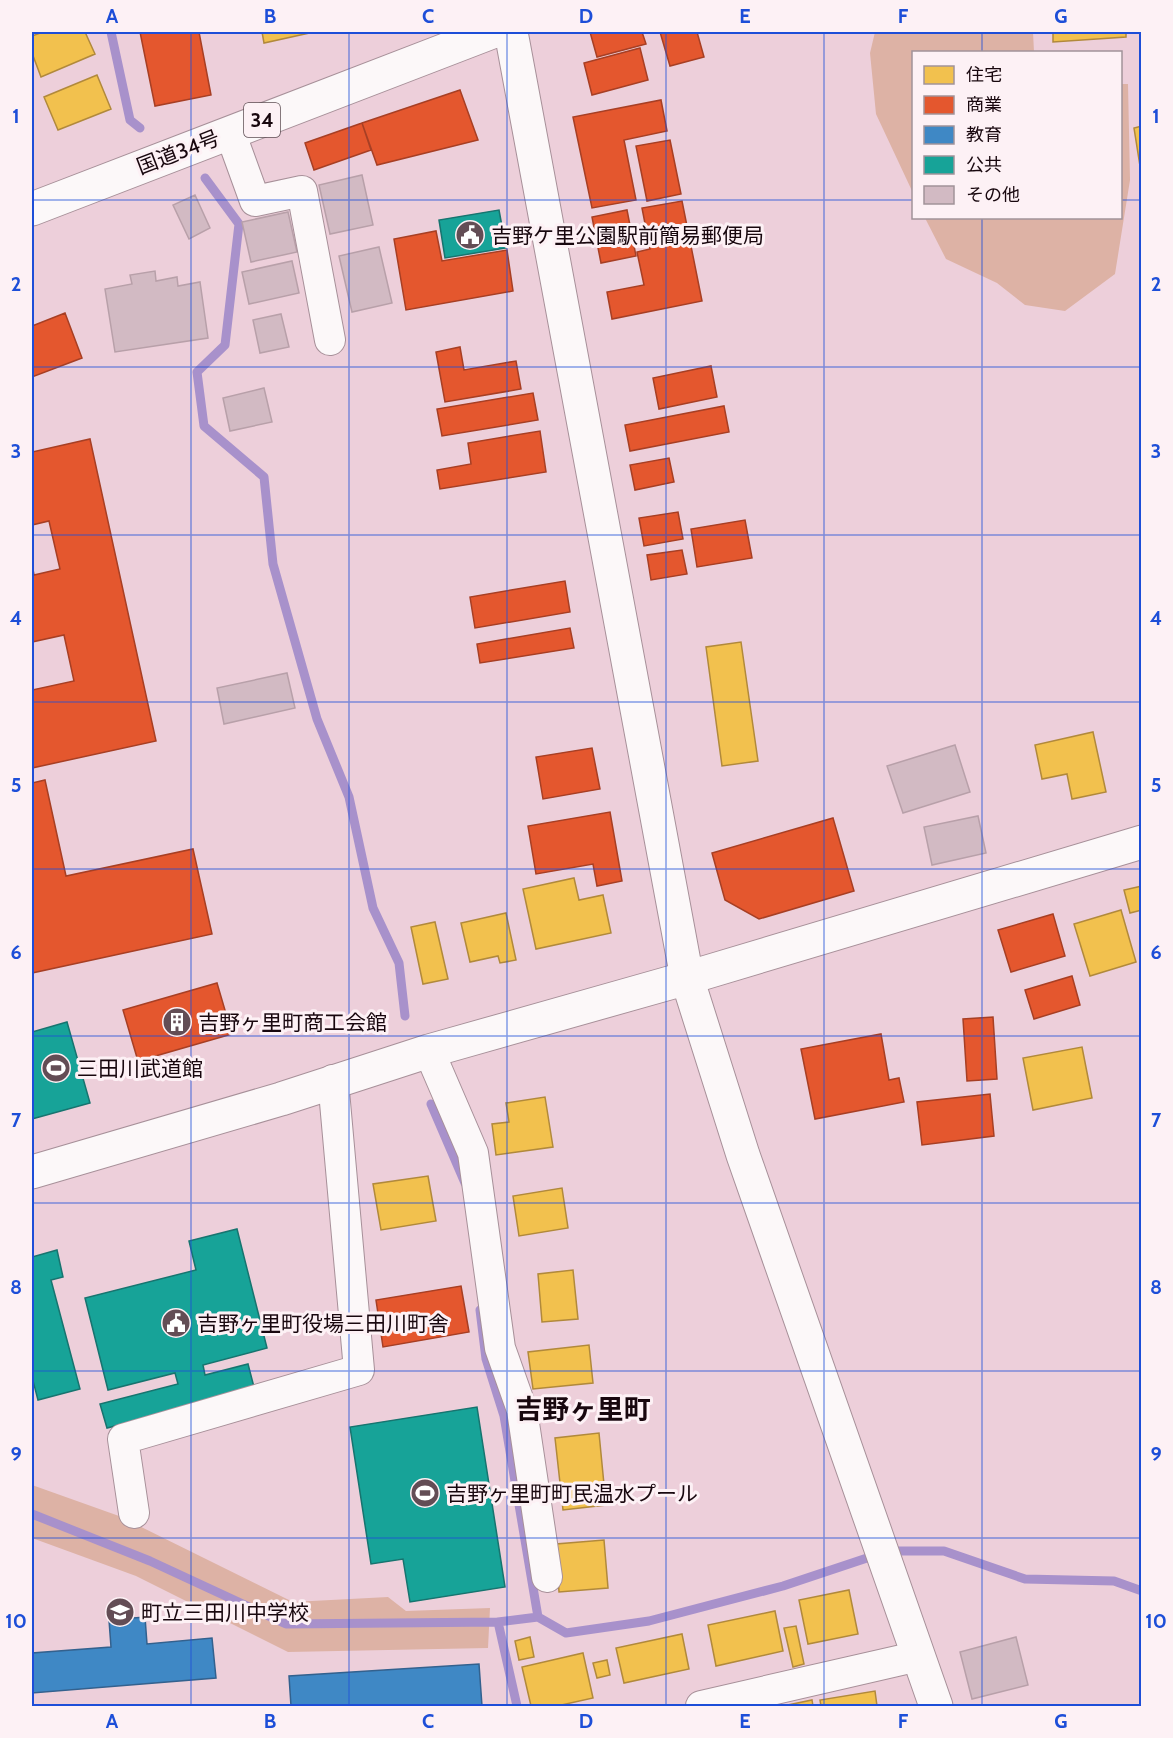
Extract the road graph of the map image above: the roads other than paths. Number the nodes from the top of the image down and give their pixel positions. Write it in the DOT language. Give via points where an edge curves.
graph roads {
  1 [pos="492,32"];
  2 [pos="511,32"];
  3 [pos="231,132"];
  4 [pos="32,209"];
  5 [pos="330,340"];
  6 [pos="1142,842"];
  7 [pos="687,978"];
  8 [pos="429,1051"];
  9 [pos="333,1080"];
  10 [pos="32,1172"];
  11 [pos="134,1513"];
  12 [pos="547,1577"];
  13 [pos="919,1656"];
  14 [pos="701,1707"];
  15 [pos="936,1707"];
  1 -- 3 [label="main road, 国道34号 / 34"];
  2 -- 7 [label="main road"];
  3 -- 4 [label="main road, 国道34号 / 34"];
  3 -- 5 [label="street" via="255,201 302,191"];
  6 -- 7 [label="main road"];
  7 -- 8 [label="main road"];
  7 -- 13 [label="main road" via="743,1155"];
  8 -- 9 [label="main road"];
  8 -- 12 [label="street" via="473,1153 500,1348 522,1410"];
  9 -- 10 [label="main road"];
  9 -- 11 [label="street" via="359,1370 123,1439"];
  13 -- 14 [label="street"];
  13 -- 15 [label="main road"];
}
